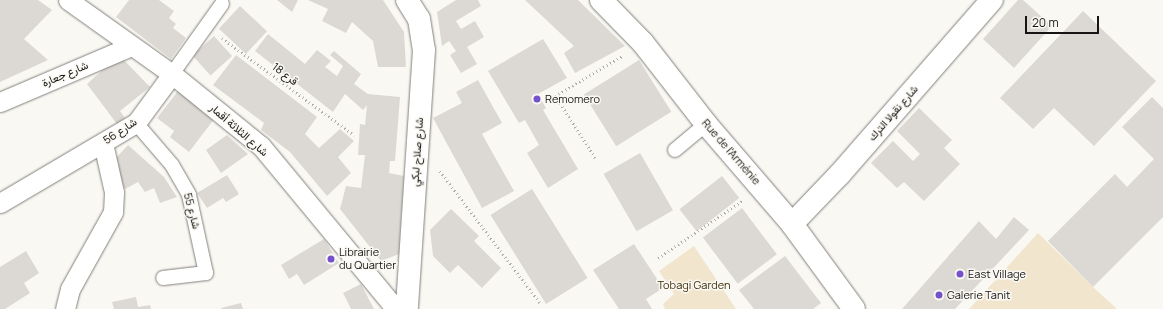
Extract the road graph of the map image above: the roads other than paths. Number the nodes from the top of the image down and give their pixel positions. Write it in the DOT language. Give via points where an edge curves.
graph roads {
  1 [pos="68,0"];
  2 [pos="407,0"];
  3 [pos="601,0"];
  4 [pos="992,0"];
  5 [pos="222,4"];
  6 [pos="131,46"];
  7 [pos="172,74"];
  8 [pos="0,102"];
  9 [pos="136,123"];
  10 [pos="706,124"];
  11 [pos="103,143"];
  12 [pos="675,150"];
  13 [pos="0,203"];
  14 [pos="792,224"];
  15 [pos="163,278"];
  16 [pos="65,309"];
  17 [pos="396,309"];
  18 [pos="407,309"];
  19 [pos="854,309"];
  1 -- 6 [label="street, شارع الثلاثة أقمار"];
  2 -- 18 [label="street, شارع صلاح لبكي" via="419,19 424,50"];
  3 -- 10 [label="street, Rue de l'Arménie" via="643,43"];
  4 -- 14 [label="street, شارع نقولا الترك" via="840,174"];
  5 -- 7 [label="street, شارع 56"];
  6 -- 7 [label="street, شارع الثلاثة أقمار"];
  6 -- 8 [label="street, شارع جعارة"];
  7 -- 9 [label="street, شارع 56"];
  7 -- 17 [label="street, شارع الثلاثة أقمار" via="260,146"];
  9 -- 11 [label="street, شارع 56"];
  9 -- 15 [label="street, شارع 55" via="172,165 189,195 206,273"];
  10 -- 12 [label="street"];
  10 -- 14 [label="street, Rue de l'Arménie"];
  11 -- 13 [label="street, شارع 56"];
  11 -- 16 [label="street" via="114,192 113,212 70,289"];
  14 -- 19 [label="street, Rue de l'Arménie"];
}
